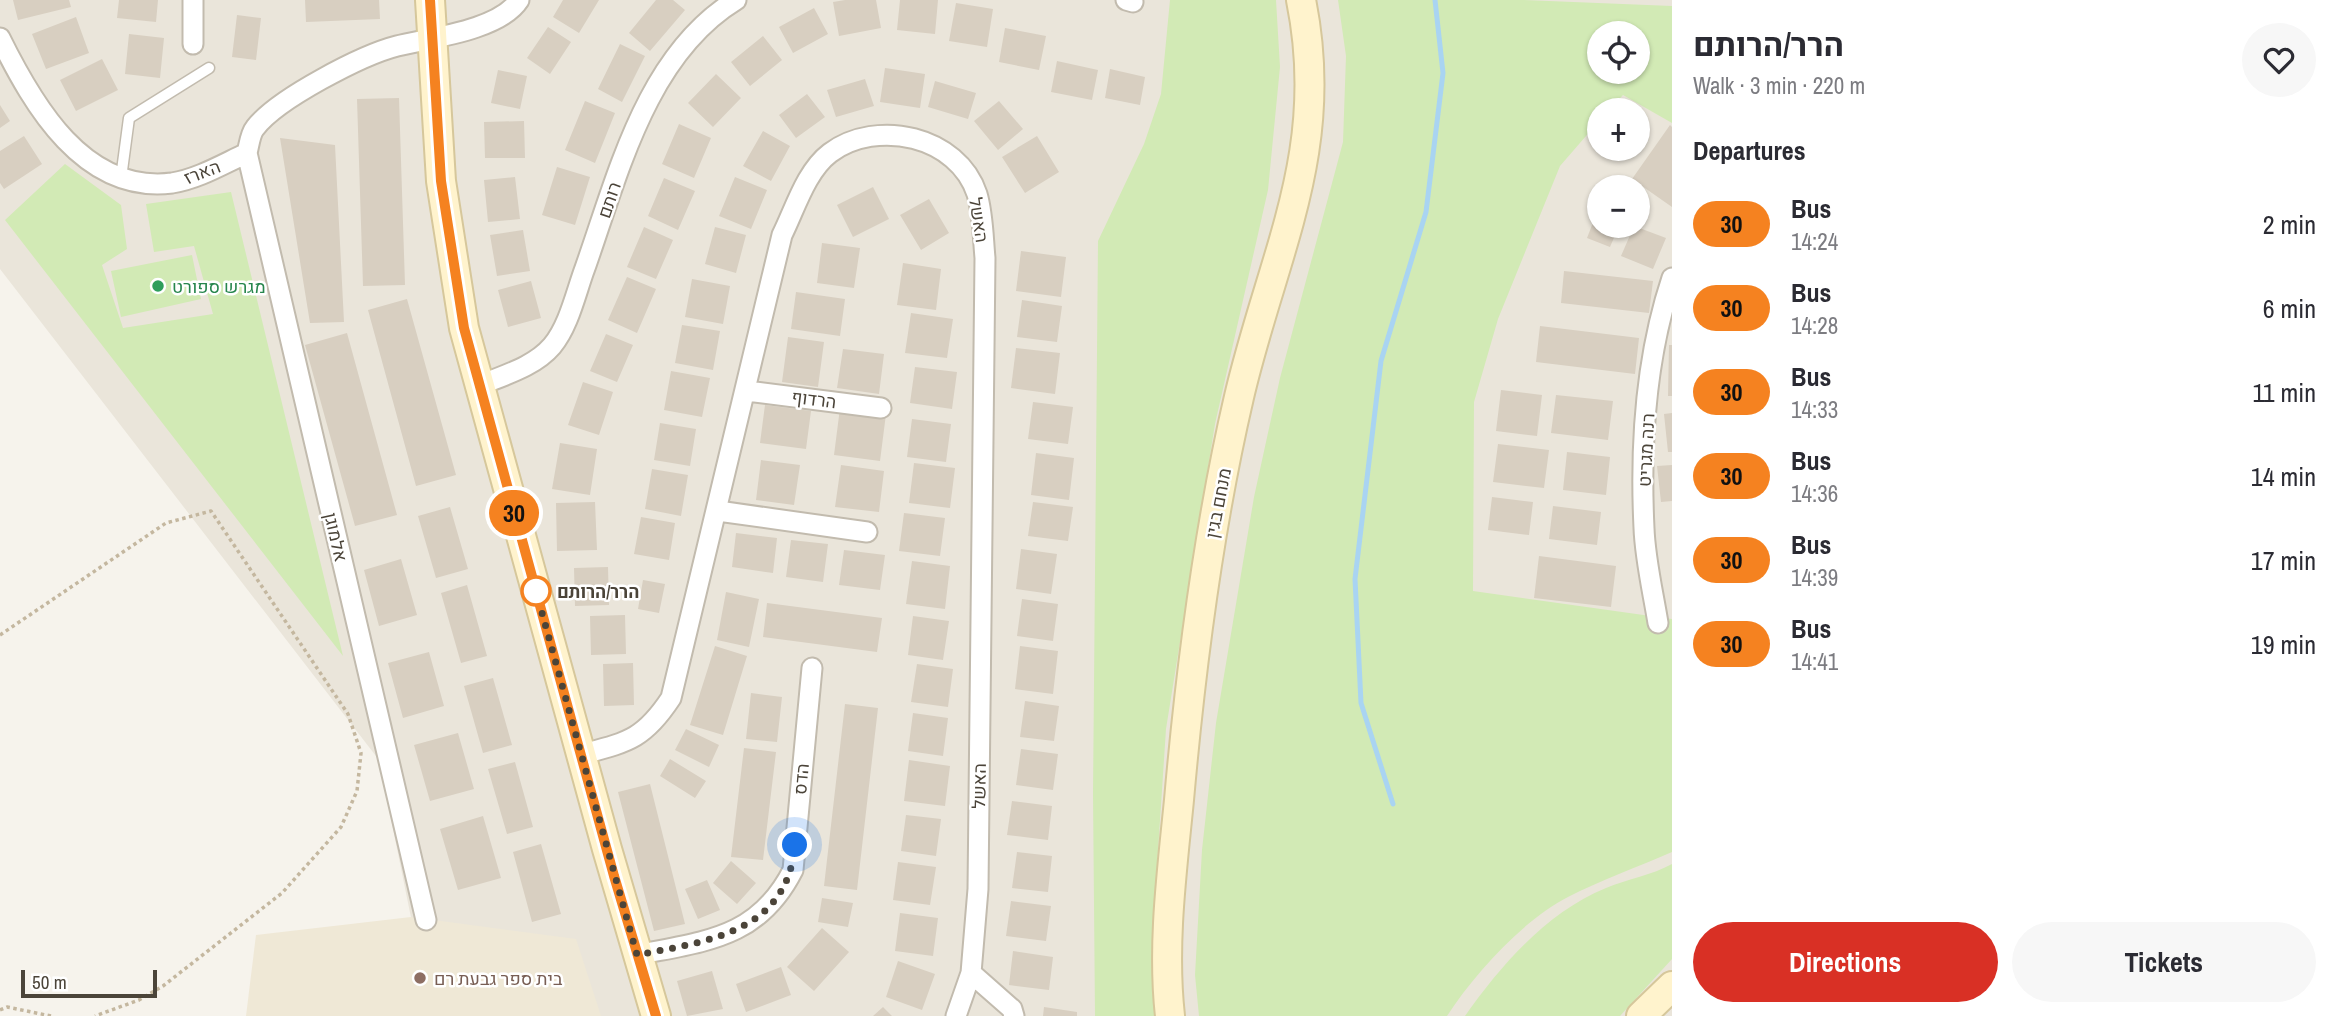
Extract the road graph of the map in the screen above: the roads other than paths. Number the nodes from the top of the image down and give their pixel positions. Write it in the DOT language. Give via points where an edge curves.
graph roads {
  1 [pos="193,0"];
  2 [pos="430,0"];
  3 [pos="519,0"];
  4 [pos="736,0"];
  5 [pos="1301,0"];
  6 [pos="0,38"];
  7 [pos="430,39"];
  8 [pos="193,44"];
  9 [pos="209,68"];
  10 [pos="247,153"];
  11 [pos="121,178"];
  12 [pos="1672,278"];
  13 [pos="478,386"];
  14 [pos="747,391"];
  15 [pos="881,408"];
  16 [pos="718,511"];
  17 [pos="867,531"];
  18 [pos="1658,623"];
  19 [pos="812,668"];
  20 [pos="583,754"];
  21 [pos="426,920"];
  22 [pos="637,955"];
  23 [pos="971,973"];
  24 [pos="1672,986"];
  25 [pos="656,1016"];
  26 [pos="956,1016"];
  27 [pos="1014,1016"];
  28 [pos="1170,1016"];
  29 [pos="1641,1016"];
  1 -- 8 [label="street"];
  2 -- 7 [label="street"];
  3 -- 7 [label="street" via="513,9 480,26"];
  4 -- 13 [label="street, רותם" via="688,41 655,90 628,146 568,316 553,345 534,363"];
  5 -- 28 [label="street, מנחם בגין" via="1309,40 1308,146 1275,280 1240,394 1203,583 1169,899"];
  6 -- 11 [label="street, הארז" via="26,89 81,158"];
  7 -- 10 [label="street" via="394,47 288,98 254,129"];
  7 -- 13 [label="street" via="449,240"];
  9 -- 11 [label="lane" via="129,118"];
  10 -- 11 [label="street, הארז" via="171,183"];
  10 -- 21 [label="street, אלמוגן"];
  12 -- 18 [label="street, רנה מגריט" via="1651,371 1644,461 1644,530"];
  13 -- 20 [label="street"];
  14 -- 15 [label="street, הרדוף"];
  14 -- 16 [label="street, האשל"];
  14 -- 23 [label="street, האשל" via="782,236 807,182 829,153 862,137 896,134 930,144 957,161 977,192 985,258 978,889"];
  16 -- 17 [label="street"];
  16 -- 20 [label="street, האשל" via="671,698 654,723 628,742"];
  19 -- 22 [label="street, הדס" via="793,870 780,896 756,918 719,939"];
  20 -- 22 [label="street"];
  22 -- 25 [label="street"];
  23 -- 26 [label="street, האשל"];
  23 -- 27 [label="street" via="1012,1009"];
  24 -- 29 [label="street"];
}
